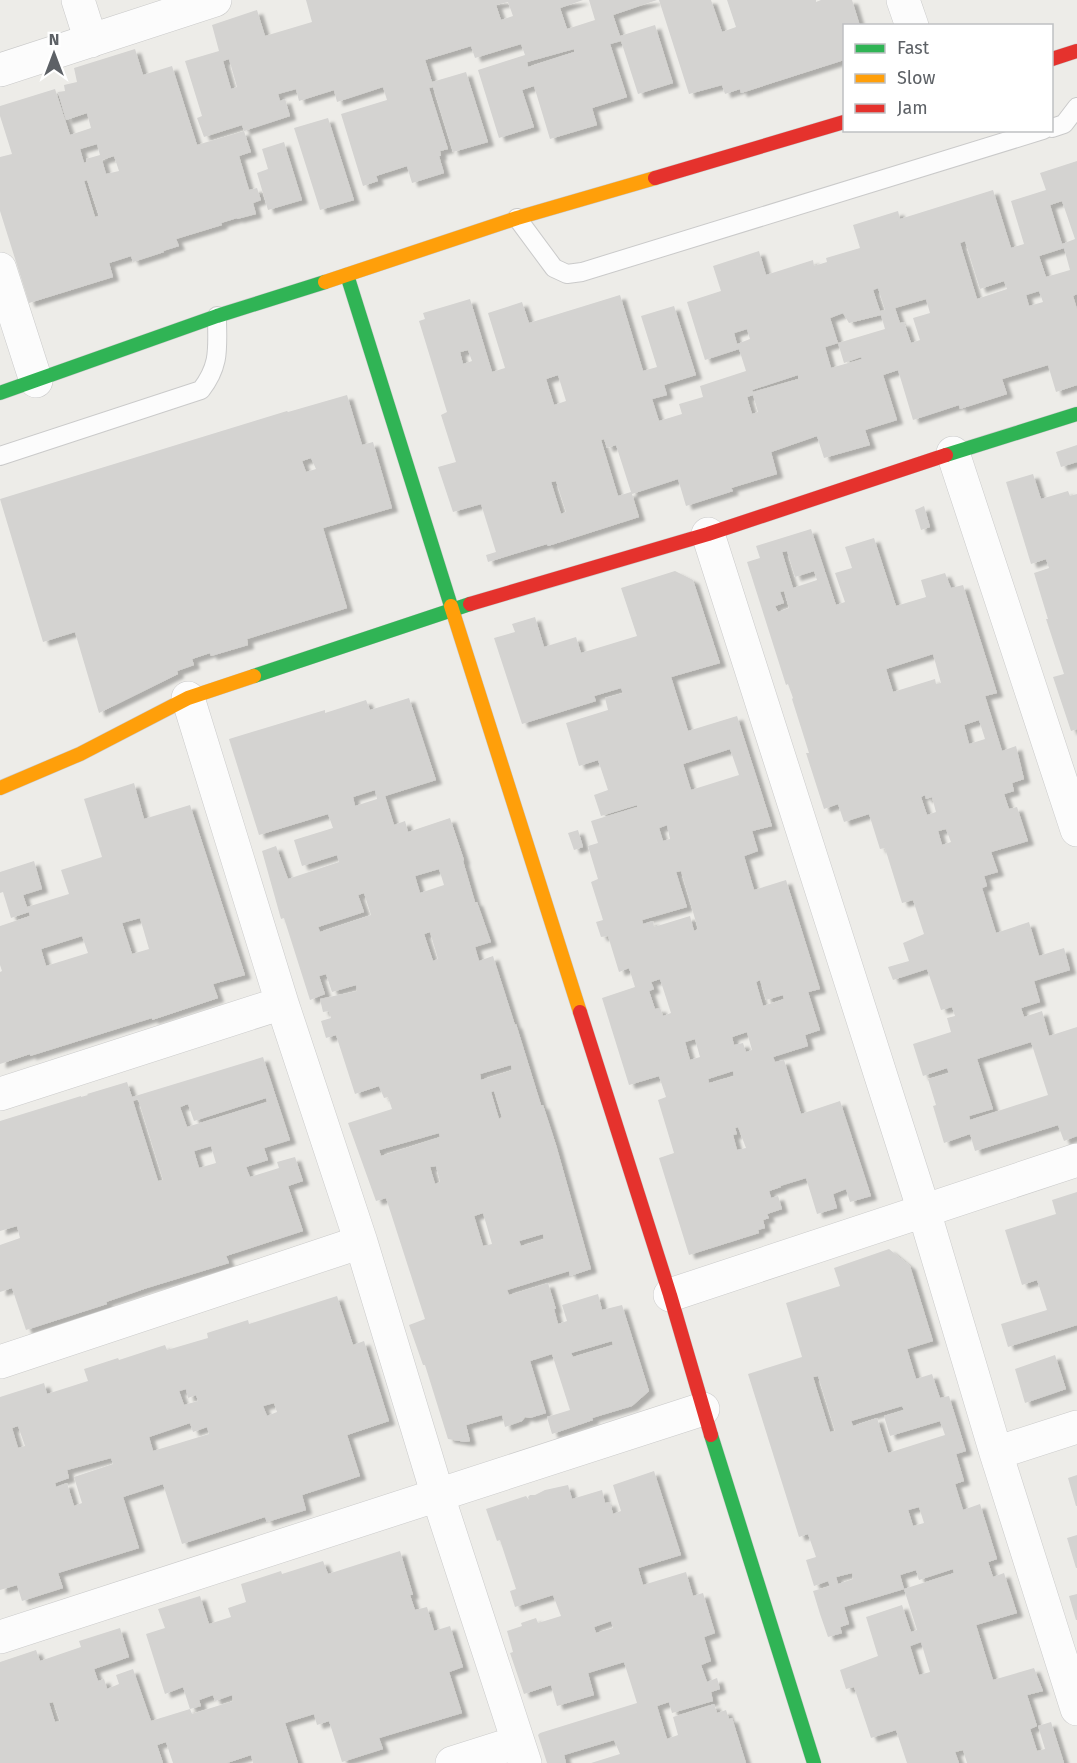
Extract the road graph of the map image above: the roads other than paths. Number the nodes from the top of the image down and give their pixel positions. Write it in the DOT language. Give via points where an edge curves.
graph roads {
  1 [pos="78,0"];
  2 [pos="215,0"];
  3 [pos="903,0"];
  4 [pos="911,24"];
  5 [pos="91,41"];
  6 [pos="1077,51"];
  7 [pos="1053,59"];
  8 [pos="0,70"];
  9 [pos="1077,108"];
  10 [pos="843,122"];
  11 [pos="1053,128"];
  12 [pos="1037,132"];
  13 [pos="517,218"];
  14 [pos="0,269"];
  15 [pos="347,275"];
  16 [pos="217,316"];
  17 [pos="36,381"];
  18 [pos="0,393"];
  19 [pos="1077,414"];
  20 [pos="953,453"];
  21 [pos="0,456"];
  22 [pos="708,534"];
  23 [pos="452,609"];
  24 [pos="188,698"];
  25 [pos="0,788"];
  26 [pos="1077,830"];
  27 [pos="282,1003"];
  28 [pos="0,1094"];
  29 [pos="1077,1160"];
  30 [pos="924,1211"];
  31 [pos="361,1242"];
  32 [pos="670,1295"];
  33 [pos="0,1362"];
  34 [pos="703,1409"];
  35 [pos="1077,1427"];
  36 [pos="996,1452"];
  37 [pos="438,1496"];
  38 [pos="0,1637"];
  39 [pos="1076,1701"];
  40 [pos="521,1753"];
  41 [pos="452,1763"];
  42 [pos="814,1763"];
  1 -- 5 [label="street"];
  2 -- 5 [label="street"];
  3 -- 4 [label="street"];
  5 -- 8 [label="street"];
  6 -- 7 [label="street"];
  9 -- 11 [label="lane" via="1064,124"];
  10 -- 13 [label="street"];
  12 -- 13 [label="lane" via="582,272 567,274 554,268"];
  13 -- 15 [label="street"];
  14 -- 17 [label="street"];
  15 -- 16 [label="street"];
  15 -- 23 [label="street"];
  16 -- 17 [label="street"];
  16 -- 21 [label="lane" via="216,360 201,390"];
  17 -- 18 [label="street"];
  19 -- 20 [label="street"];
  20 -- 22 [label="street"];
  20 -- 26 [label="street"];
  22 -- 23 [label="street"];
  22 -- 30 [label="street"];
  23 -- 24 [label="street"];
  23 -- 32 [label="street"];
  24 -- 25 [label="street" via="80,754"];
  24 -- 27 [label="street"];
  27 -- 28 [label="street"];
  27 -- 31 [label="street"];
  29 -- 30 [label="street"];
  30 -- 32 [label="street"];
  30 -- 36 [label="street"];
  31 -- 33 [label="street"];
  31 -- 37 [label="street"];
  32 -- 34 [label="street"];
  34 -- 37 [label="street"];
  34 -- 42 [label="street"];
  35 -- 36 [label="street"];
  36 -- 39 [label="street"];
  37 -- 38 [label="street"];
  37 -- 40 [label="street"];
  40 -- 41 [label="street"];
}
